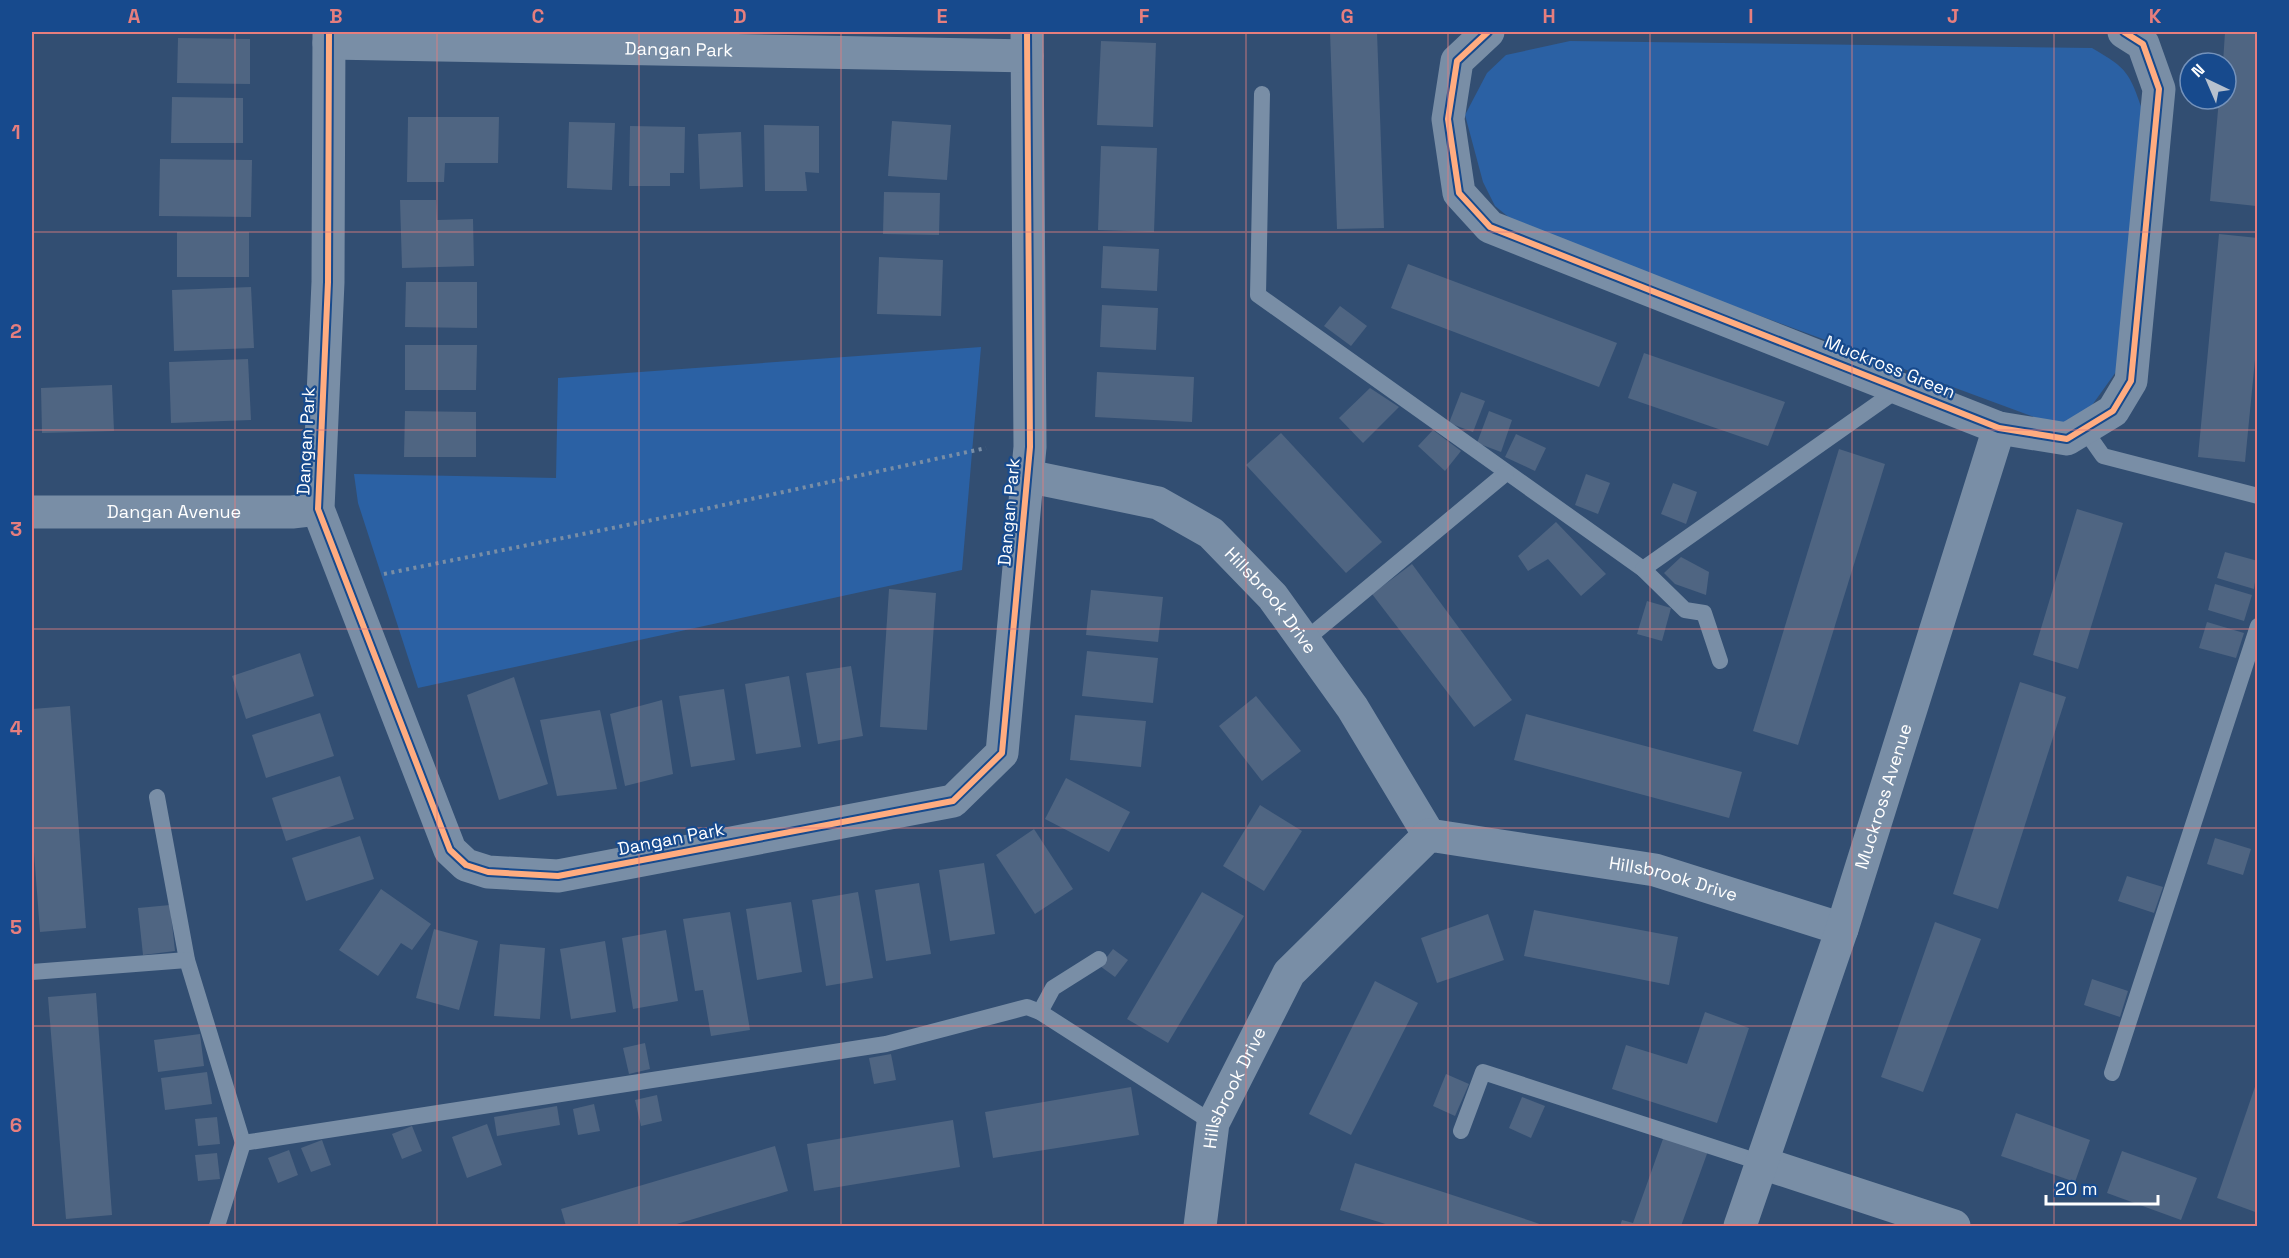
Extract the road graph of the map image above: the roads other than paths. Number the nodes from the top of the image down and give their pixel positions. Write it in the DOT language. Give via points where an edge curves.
graph roads {
  1 [pos="1488,32"];
  2 [pos="2124,32"];
  3 [pos="329,37"];
  4 [pos="1027,44"];
  5 [pos="1262,94"];
  6 [pos="1902,387"];
  7 [pos="1999,428"];
  8 [pos="2084,429"];
  9 [pos="1506,473"];
  10 [pos="1028,476"];
  11 [pos="2258,496"];
  12 [pos="318,509"];
  13 [pos="32,512"];
  14 [pos="1643,569"];
  15 [pos="2258,626"];
  16 [pos="1304,641"];
  17 [pos="1720,661"];
  18 [pos="157,797"];
  19 [pos="1429,835"];
  20 [pos="1842,929"];
  21 [pos="1099,959"];
  22 [pos="187,960"];
  23 [pos="32,972"];
  24 [pos="1040,1012"];
  25 [pos="2112,1073"];
  26 [pos="1213,1123"];
  27 [pos="1461,1131"];
  28 [pos="243,1143"];
  29 [pos="1762,1163"];
  30 [pos="217,1227"];
  31 [pos="1200,1227"];
  32 [pos="1740,1227"];
  33 [pos="1954,1227"];
  1 -- 6 [label="street, Muckross Green" via="1457,61 1448,119 1459,193 1490,227"];
  2 -- 8 [label="street, Muckross Green" via="2143,44 2158,89 2131,381 2113,411"];
  3 -- 4 [label="street, Dangan Park"];
  3 -- 12 [label="street, Dangan Park" via="328,282"];
  4 -- 10 [label="street, Dangan Park"];
  5 -- 9 [label="lane" via="1258,295"];
  6 -- 7 [label="street, Muckross Green"];
  6 -- 14 [label="lane"];
  7 -- 8 [label="street, Muckross Green" via="2067,439"];
  7 -- 20 [label="street, Muckross Avenue"];
  8 -- 11 [label="lane" via="2103,456"];
  9 -- 14 [label="lane"];
  9 -- 16 [label="lane"];
  10 -- 12 [label="street, Dangan Park" via="1002,753 953,801 558,876 488,872 466,865 450,850"];
  10 -- 16 [label="street, Hillsbrook Drive" via="1158,503 1211,533 1273,597"];
  12 -- 13 [label="street, Dangan Avenue"];
  14 -- 17 [label="lane" via="1685,610 1704,613"];
  15 -- 25 [label="lane"];
  16 -- 19 [label="street, Hillsbrook Drive" via="1352,707"];
  18 -- 22 [label="lane"];
  19 -- 20 [label="street, Hillsbrook Drive" via="1656,870"];
  19 -- 26 [label="street, Hillsbrook Drive" via="1289,974"];
  20 -- 29 [label="street, Muckross Avenue"];
  21 -- 24 [label="lane" via="1053,988"];
  22 -- 23 [label="lane"];
  22 -- 28 [label="lane"];
  24 -- 26 [label="lane"];
  24 -- 28 [label="lane" via="1027,1007 886,1044"];
  26 -- 31 [label="street, Hillsbrook Drive"];
  27 -- 29 [label="lane" via="1483,1072"];
  28 -- 30 [label="lane"];
  29 -- 32 [label="street, Muckross Avenue"];
  29 -- 33 [label="street"];
}
